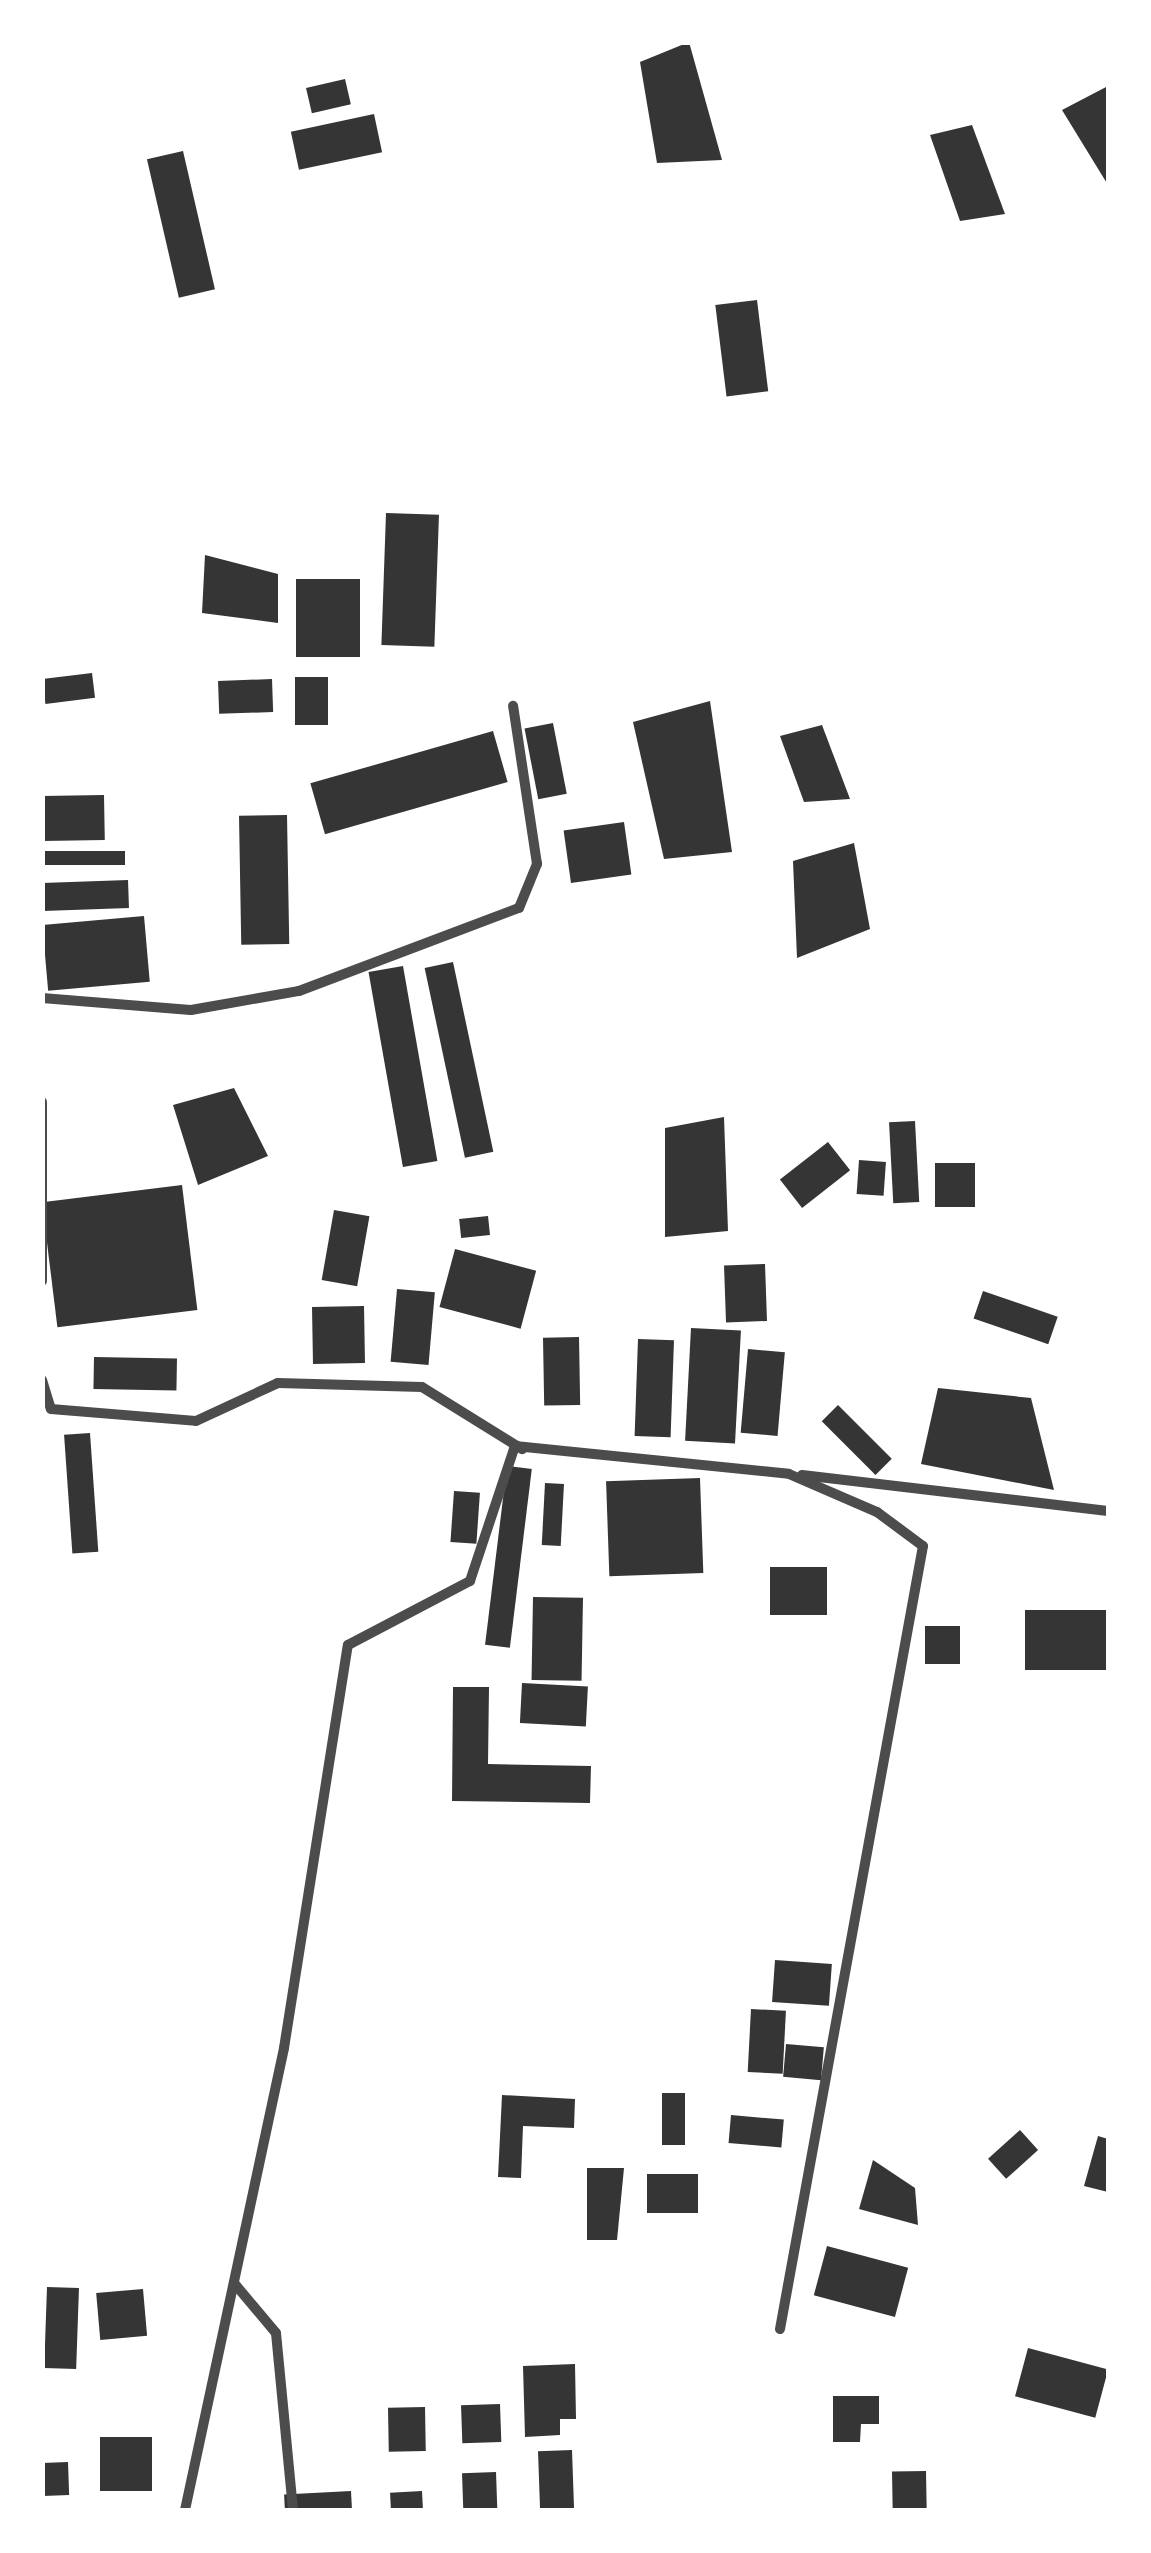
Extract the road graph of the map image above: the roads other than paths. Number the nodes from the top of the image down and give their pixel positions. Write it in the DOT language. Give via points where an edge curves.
graph roads {
  1 [pos="514,706"];
  2 [pos="42,998"];
  3 [pos="42,1102"];
  4 [pos="42,1281"];
  5 [pos="42,1380"];
  6 [pos="1108,1511"];
  7 [pos="234,2283"];
  8 [pos="780,2329"];
  9 [pos="185,2510"];
  10 [pos="293,2510"];
  1 -- 2 [label="street" via="536,864 520,908 298,991 191,1010"];
  3 -- 4 [label="street"];
  5 -- 6 [label="street" via="51,1409 196,1421 278,1383 422,1388 527,1452"];
  7 -- 8 [label="street" via="284,2048 348,1645 470,1581 515,1446 789,1474 877,1512 924,1546"];
  7 -- 9 [label="street"];
  7 -- 10 [label="street" via="276,2333"];
}
